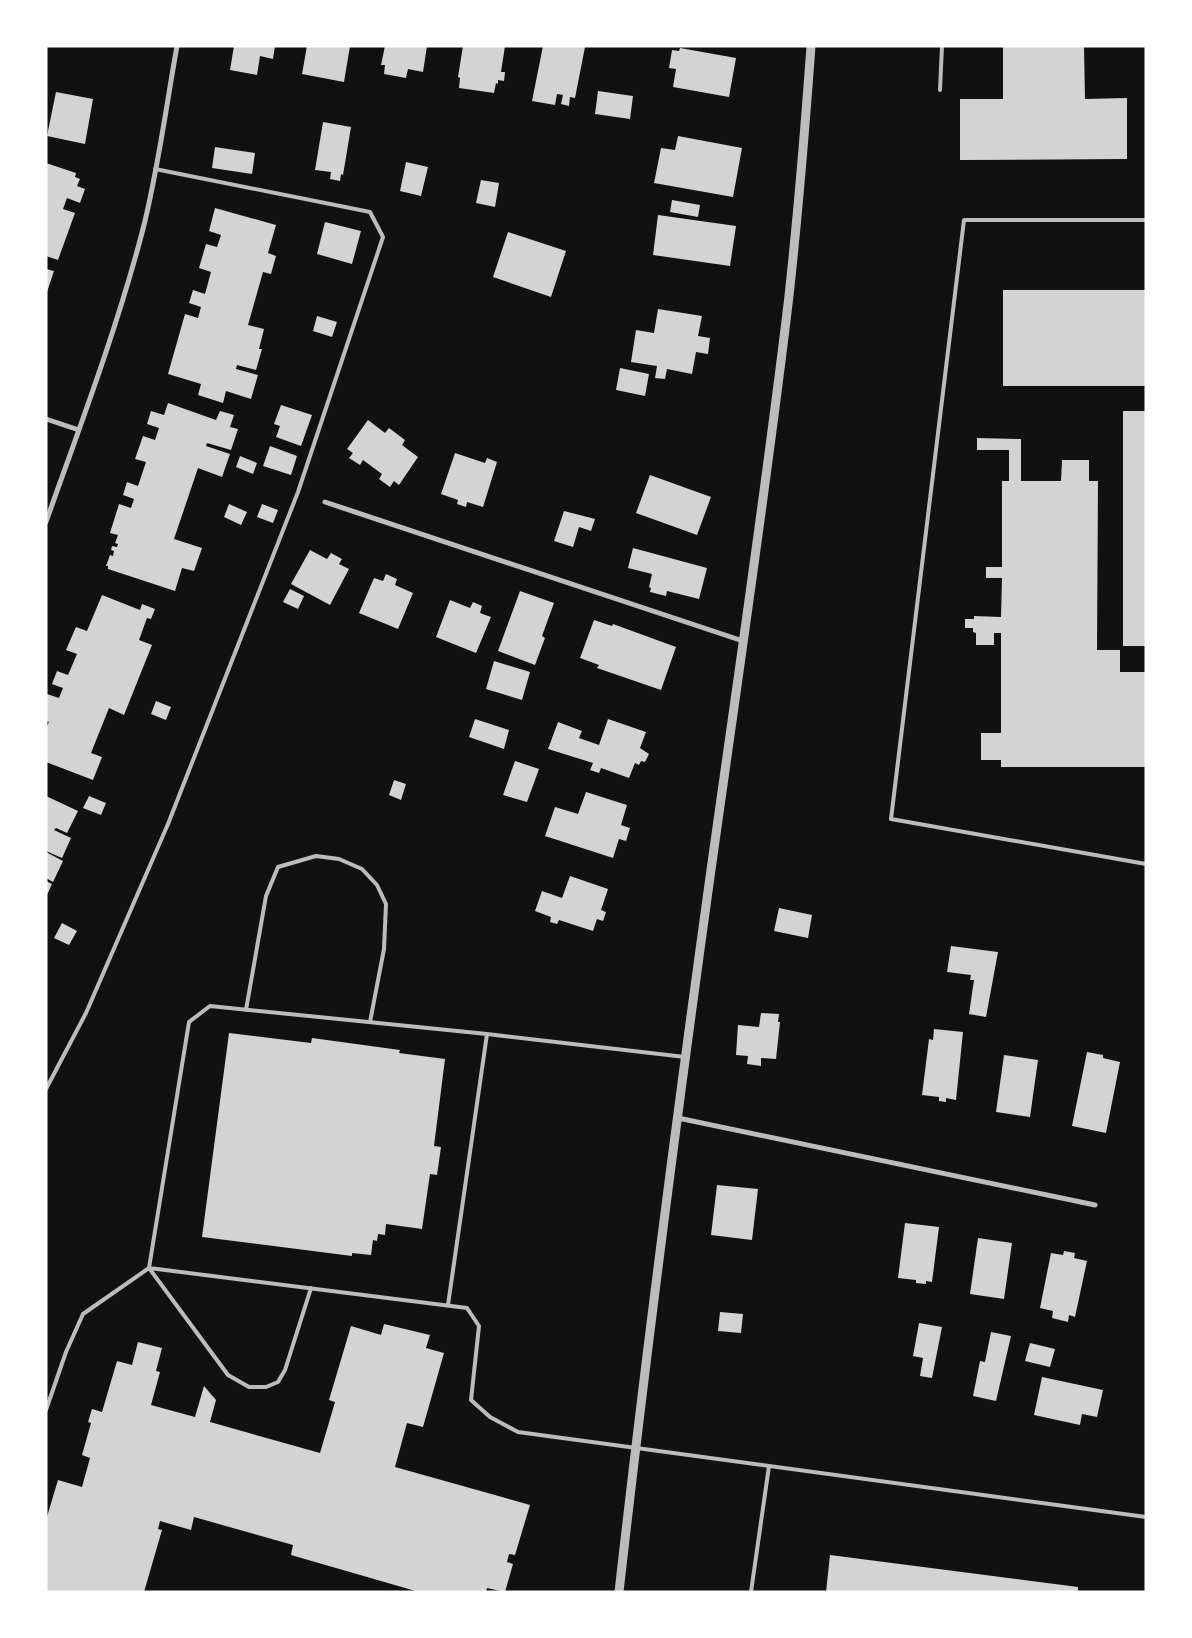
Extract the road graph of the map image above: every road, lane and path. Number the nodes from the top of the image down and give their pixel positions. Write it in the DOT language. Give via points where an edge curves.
graph roads {
  1 [pos="177,46"];
  2 [pos="811,46"];
  3 [pos="942,46"];
  4 [pos="940,90"];
  5 [pos="155,170"];
  6 [pos="1146,220"];
  7 [pos="46,419"];
  8 [pos="79,430"];
  9 [pos="326,502"];
  10 [pos="46,522"];
  11 [pos="743,640"];
  12 [pos="1146,864"];
  13 [pos="246,1010"];
  14 [pos="370,1022"];
  15 [pos="487,1034"];
  16 [pos="685,1057"];
  17 [pos="46,1089"];
  18 [pos="678,1118"];
  19 [pos="1095,1205"];
  20 [pos="149,1268"];
  21 [pos="311,1288"];
  22 [pos="448,1305"];
  23 [pos="46,1410"];
  24 [pos="636,1448"];
  25 [pos="769,1466"];
  26 [pos="1146,1517"];
  27 [pos="619,1592"];
  28 [pos="751,1592"];
  1 -- 5 [label="street"];
  2 -- 11 [label="street" via="789,295"];
  3 -- 4 [label="lane"];
  5 -- 8 [label="street" via="128,280"];
  5 -- 17 [label="lane" via="370,212 383,237 298,492 168,824 86,1013"];
  6 -- 12 [label="lane" via="964,220 890,818"];
  7 -- 8 [label="street"];
  8 -- 10 [label="street"];
  9 -- 11 [label="street"];
  11 -- 16 [label="street"];
  13 -- 14 [label="lane"];
  13 -- 14 [label="lane" via="266,896 278,868 316,856 339,859 362,869 377,885 386,904 384,949"];
  13 -- 20 [label="lane" via="210,1006 189,1022"];
  14 -- 15 [label="lane"];
  15 -- 16 [label="lane"];
  15 -- 22 [label="lane"];
  16 -- 18 [label="street"];
  18 -- 19 [label="street"];
  18 -- 24 [label="street"];
  20 -- 21 [label="lane"];
  20 -- 21 [label="lane" via="228,1376 249,1387 266,1387 278,1382 285,1370"];
  20 -- 23 [label="lane" via="83,1314"];
  21 -- 22 [label="lane"];
  22 -- 24 [label="lane" via="466,1308 478,1326 471,1400 490,1417 518,1432"];
  24 -- 25 [label="lane"];
  24 -- 27 [label="street"];
  25 -- 26 [label="lane"];
  25 -- 28 [label="lane"];
}
